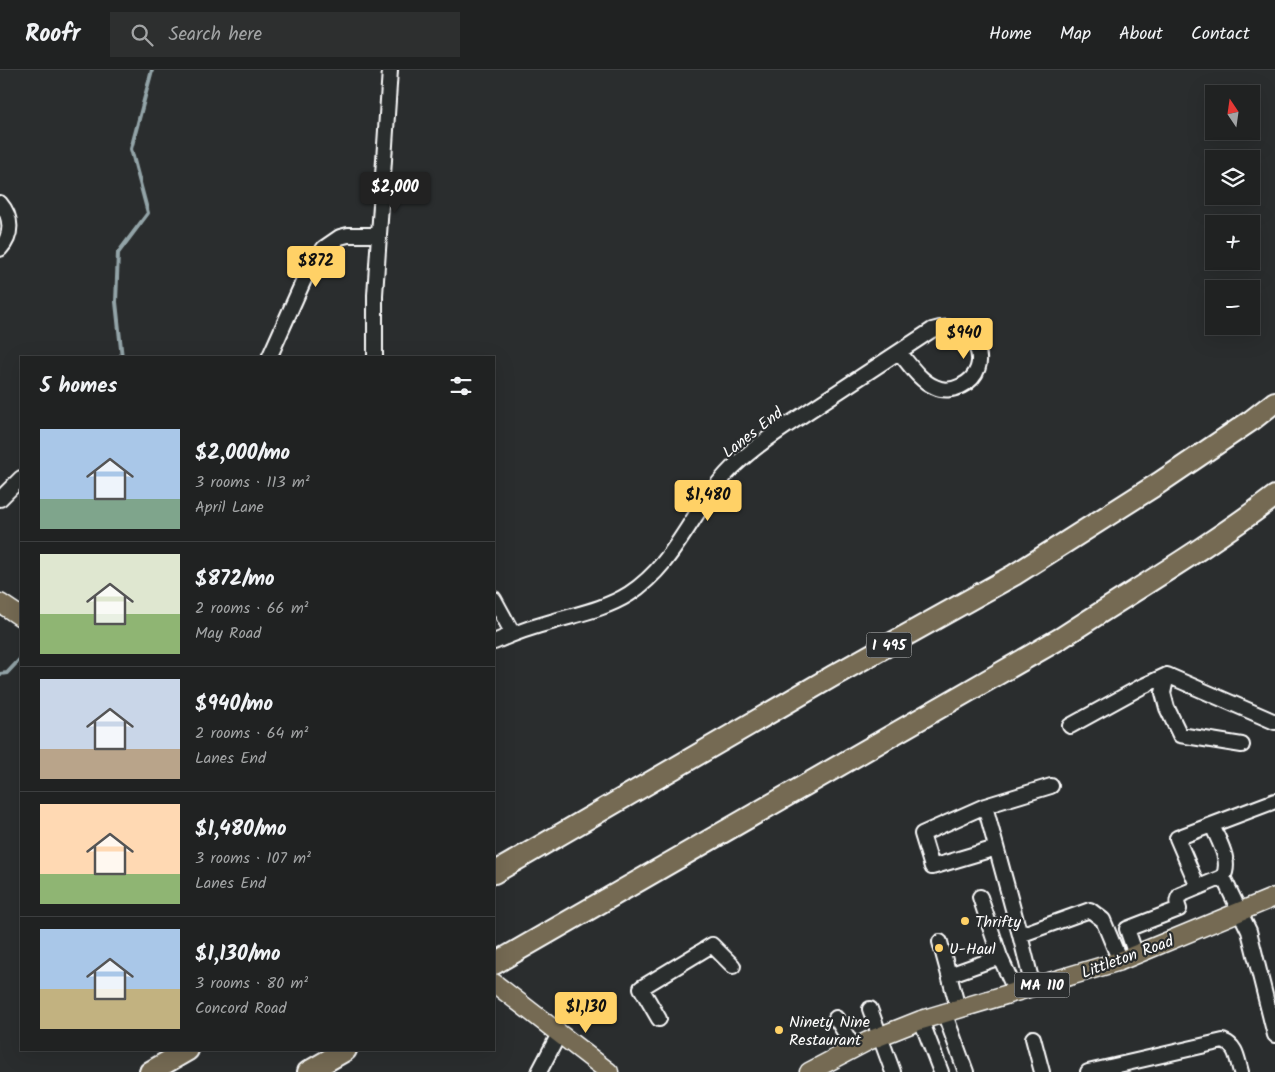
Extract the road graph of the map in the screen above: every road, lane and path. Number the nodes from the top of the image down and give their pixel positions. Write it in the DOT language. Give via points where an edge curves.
graph roads {
  1 [pos="390,70"];
  2 [pos="0,203"];
  3 [pos="379,235"];
  4 [pos="0,249"];
  5 [pos="899,352"];
  6 [pos="269,356"];
  7 [pos="375,356"];
  8 [pos="1275,402"];
  9 [pos="20,479"];
  10 [pos="1275,496"];
  11 [pos="0,499"];
  12 [pos="495,601"];
  13 [pos="0,603"];
  14 [pos="20,615"];
  15 [pos="513,634"];
  16 [pos="495,642"];
  17 [pos="1167,675"];
  18 [pos="1275,722"];
  19 [pos="1070,726"];
  20 [pos="1242,745"];
  21 [pos="1051,786"];
  22 [pos="1275,801"];
  23 [pos="984,806"];
  24 [pos="1212,824"];
  25 [pos="996,848"];
  26 [pos="495,872"];
  27 [pos="1222,877"];
  28 [pos="1198,887"];
  29 [pos="980,897"];
  30 [pos="1275,897"];
  31 [pos="1240,912"];
  32 [pos="1020,935"];
  33 [pos="940,942"];
  34 [pos="1136,955"];
  35 [pos="1000,956"];
  36 [pos="1120,961"];
  37 [pos="495,963"];
  38 [pos="733,966"];
  39 [pos="949,976"];
  40 [pos="495,984"];
  41 [pos="1025,989"];
  42 [pos="870,1009"];
  43 [pos="951,1010"];
  44 [pos="836,1018"];
  45 [pos="659,1019"];
  46 [pos="921,1020"];
  47 [pos="559,1034"];
  48 [pos="1275,1035"];
  49 [pos="880,1036"];
  50 [pos="1033,1038"];
  51 [pos="854,1048"];
  52 [pos="186,1051"];
  53 [pos="344,1051"];
  54 [pos="150,1072"];
  55 [pos="308,1072"];
  56 [pos="539,1072"];
  57 [pos="609,1072"];
  58 [pos="809,1072"];
  59 [pos="893,1072"];
  60 [pos="941,1072"];
  61 [pos="966,1072"];
  62 [pos="1042,1072"];
  63 [pos="1088,1072"];
  64 [pos="1241,1072"];
  1 -- 3 [label="street"];
  2 -- 4 [label="street" via="10,225 9,234"];
  3 -- 6 [label="street" via="348,235 324,248 307,273"];
  3 -- 7 [label="street"];
  5 -- 5 [label="street, Lanes End" via="932,330 952,327 962,330 973,341 979,356 978,367 965,384 945,390 926,382"];
  5 -- 15 [label="street, Lanes End" via="763,441 734,467 712,492 667,559 643,584 599,609"];
  8 -- 26 [label="highway, I 495" via="1159,483 1014,575"];
  9 -- 11 [label="street"];
  10 -- 37 [label="highway" via="1189,557 1061,638"];
  12 -- 15 [label="street"];
  13 -- 14 [label="main road"];
  15 -- 16 [label="street, Lanes End"];
  17 -- 18 [label="street"];
  17 -- 19 [label="street"];
  17 -- 20 [label="street" via="1163,693 1180,735"];
  21 -- 23 [label="street"];
  22 -- 24 [label="street"];
  23 -- 25 [label="street"];
  23 -- 25 [label="street" via="922,834 932,868"];
  24 -- 27 [label="street" via="1227,863"];
  24 -- 28 [label="street" via="1177,838"];
  25 -- 32 [label="street"];
  27 -- 28 [label="street"];
  27 -- 31 [label="street"];
  28 -- 34 [label="street" via="1177,898 1180,910 1127,929"];
  29 -- 35 [label="street"];
  30 -- 31 [label="main road, Littleton Road / MA 110"];
  31 -- 34 [label="main road, Littleton Road / MA 110"];
  31 -- 48 [label="street" via="1249,931"];
  32 -- 36 [label="street" via="1090,910 1103,920"];
  32 -- 41 [label="street"];
  33 -- 39 [label="street"];
  34 -- 36 [label="main road, Littleton Road / MA 110"];
  35 -- 39 [label="street"];
  35 -- 41 [label="street"];
  36 -- 41 [label="main road, Littleton Road / MA 110"];
  38 -- 45 [label="street" via="712,946 641,988"];
  39 -- 43 [label="street"];
  40 -- 47 [label="main road"];
  41 -- 43 [label="main road, Littleton Road / MA 110"];
  42 -- 49 [label="street"];
  43 -- 46 [label="main road, Littleton Road / MA 110"];
  43 -- 61 [label="street"];
  44 -- 51 [label="street"];
  46 -- 49 [label="main road, Littleton Road / MA 110"];
  46 -- 60 [label="street"];
  47 -- 56 [label="street"];
  47 -- 57 [label="main road"];
  49 -- 51 [label="main road, Littleton Road / MA 110"];
  49 -- 59 [label="street"];
  50 -- 62 [label="street"];
  51 -- 58 [label="main road, Littleton Road / MA 110"];
  52 -- 54 [label="highway"];
  53 -- 55 [label="highway"];
  63 -- 64 [label="street" via="1223,1040 1235,1049"];
}
